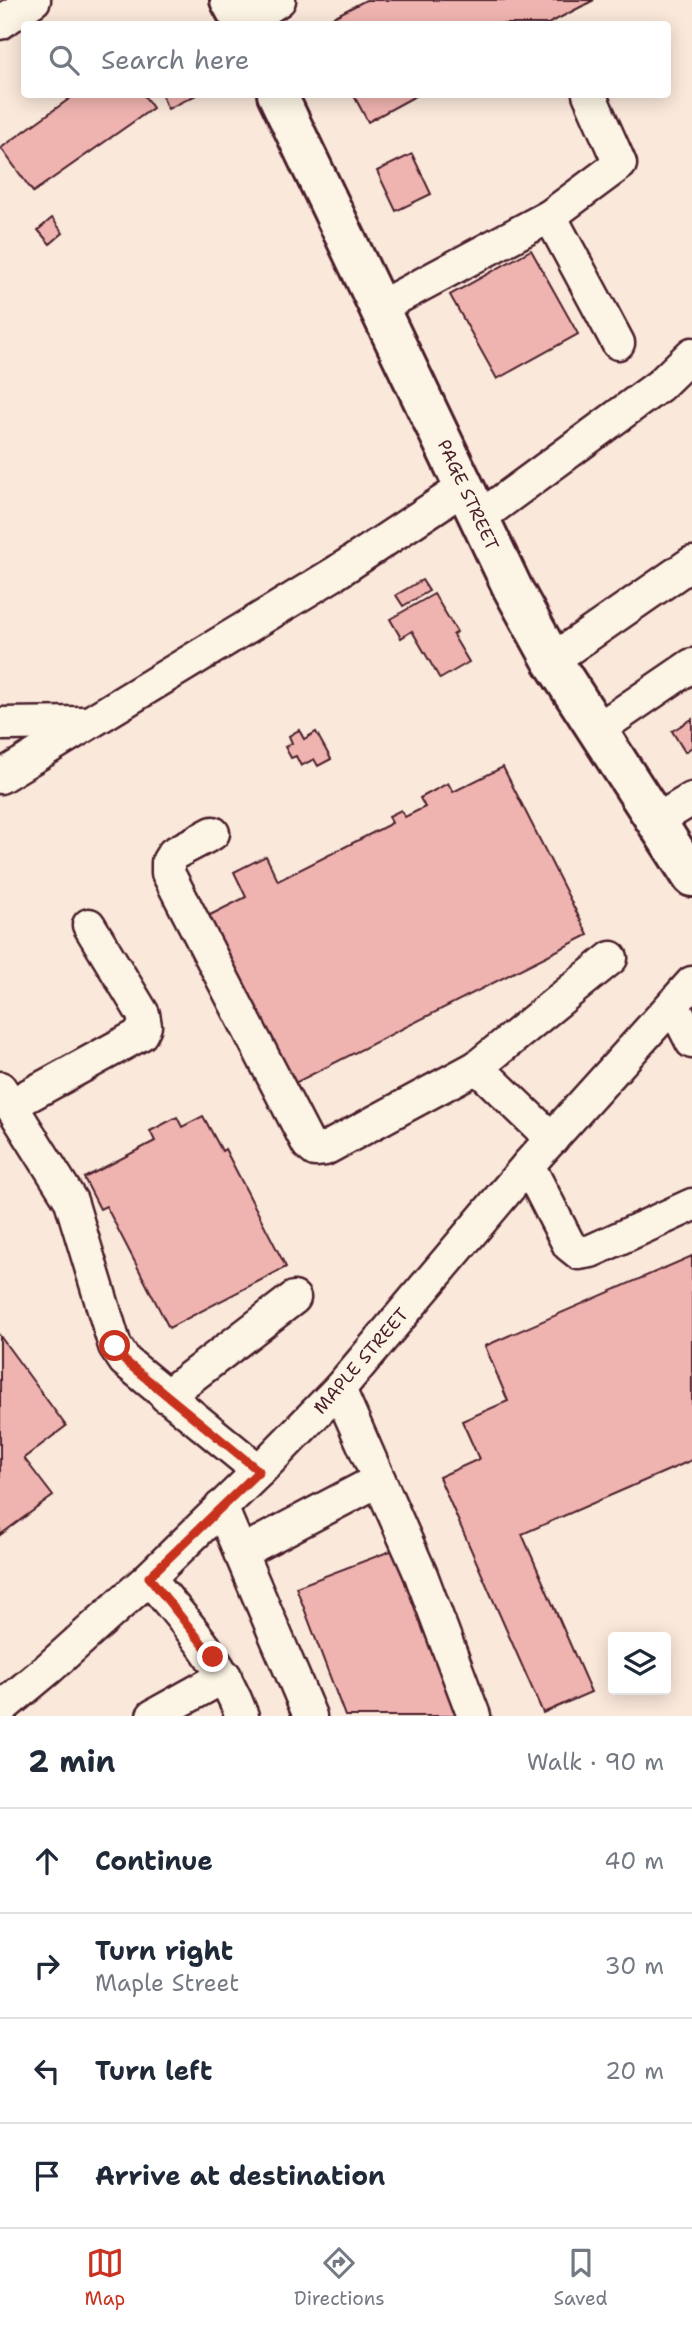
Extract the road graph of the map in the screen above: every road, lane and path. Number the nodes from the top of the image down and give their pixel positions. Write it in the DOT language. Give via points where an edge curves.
graph roads {
  1 [pos="34,0"];
  2 [pos="230,0"];
  3 [pos="279,0"];
  4 [pos="241,21"];
  5 [pos="248,21"];
  6 [pos="0,23"];
  7 [pos="279,98"];
  8 [pos="591,98"];
  9 [pos="550,216"];
  10 [pos="380,307"];
  11 [pos="618,344"];
  12 [pos="692,354"];
  13 [pos="472,503"];
  14 [pos="692,563"];
  15 [pos="552,660"];
  16 [pos="692,665"];
  17 [pos="88,723"];
  18 [pos="0,724"];
  19 [pos="597,730"];
  20 [pos="0,777"];
  21 [pos="692,799"];
  22 [pos="656,821"];
  23 [pos="213,833"];
  24 [pos="692,877"];
  25 [pos="89,925"];
  26 [pos="611,958"];
  27 [pos="683,994"];
  28 [pos="692,1042"];
  29 [pos="477,1067"];
  30 [pos="6,1097"];
  31 [pos="552,1139"];
  32 [pos="528,1164"];
  33 [pos="692,1205"];
  34 [pos="294,1298"];
  35 [pos="340,1389"];
  36 [pos="166,1396"];
  37 [pos="259,1471"];
  38 [pos="379,1480"];
  39 [pos="221,1507"];
  40 [pos="240,1553"];
  41 [pos="149,1577"];
  42 [pos="225,1676"];
  43 [pos="1,1706"];
  44 [pos="153,1716"];
  45 [pos="242,1716"];
  46 [pos="310,1716"];
  47 [pos="474,1716"];
  1 -- 6 [label="street"];
  2 -- 4 [label="main road"];
  3 -- 5 [label="street"];
  7 -- 10 [label="main road, PAGE STREET"];
  8 -- 9 [label="street" via="620,164"];
  9 -- 10 [label="street"];
  9 -- 11 [label="street"];
  10 -- 13 [label="main road, PAGE STREET"];
  12 -- 13 [label="street" via="660,384"];
  13 -- 15 [label="main road, PAGE STREET"];
  13 -- 17 [label="street" via="334,574"];
  14 -- 15 [label="street"];
  15 -- 19 [label="main road, PAGE STREET"];
  16 -- 19 [label="street"];
  17 -- 18 [label="street"];
  17 -- 20 [label="street"];
  19 -- 22 [label="main road, PAGE STREET"];
  21 -- 22 [label="street"];
  22 -- 24 [label="main road, PAGE STREET"];
  23 -- 29 [label="street" via="173,854 168,873 308,1144 315,1150 325,1149"];
  25 -- 30 [label="street" via="143,1014 145,1026 141,1034"];
  26 -- 29 [label="street"];
  27 -- 28 [label="street"];
  27 -- 31 [label="street, MAPLE STREET"];
  29 -- 31 [label="street"];
  30 -- 36 [label="street" via="71,1201 115,1346 125,1361"];
  31 -- 32 [label="street, MAPLE STREET"];
  32 -- 33 [label="street" via="569,1245 579,1253"];
  32 -- 35 [label="street, MAPLE STREET"];
  34 -- 36 [label="street"];
  35 -- 37 [label="street, MAPLE STREET"];
  35 -- 38 [label="street"];
  36 -- 37 [label="street"];
  37 -- 39 [label="street, MAPLE STREET"];
  38 -- 40 [label="street"];
  38 -- 47 [label="street"];
  39 -- 40 [label="street"];
  39 -- 41 [label="street, MAPLE STREET"];
  40 -- 46 [label="street"];
  41 -- 42 [label="street"];
  41 -- 43 [label="street, MAPLE STREET"];
  42 -- 44 [label="street"];
  42 -- 45 [label="street"];
}
